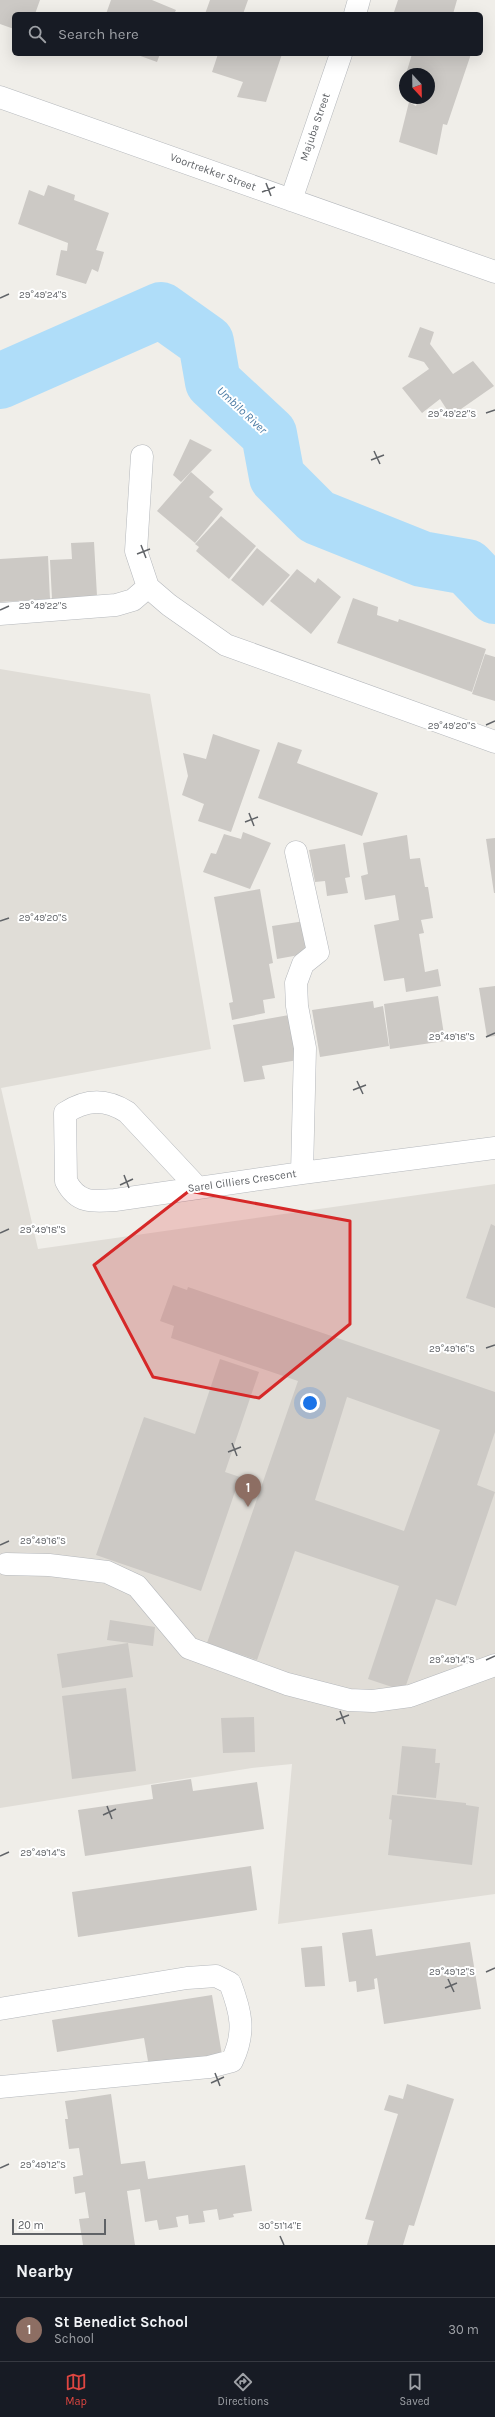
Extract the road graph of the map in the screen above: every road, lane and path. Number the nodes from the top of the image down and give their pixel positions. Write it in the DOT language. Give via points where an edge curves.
graph roads {
  1 [pos="359,0"];
  2 [pos="356,12"];
  3 [pos="340,56"];
  4 [pos="0,97"];
  5 [pos="291,200"];
  6 [pos="495,272"];
  7 [pos="142,456"];
  8 [pos="148,587"];
  9 [pos="0,614"];
  10 [pos="495,742"];
  11 [pos="296,852"];
  12 [pos="495,1148"];
  13 [pos="302,1172"];
  14 [pos="197,1187"];
  15 [pos="6,1564"];
  16 [pos="495,1665"];
  17 [pos="0,2009"];
  18 [pos="0,2088"];
  1 -- 2 [label="street"];
  3 -- 5 [label="street, Majuba Street"];
  4 -- 5 [label="street, Voortrekker Street"];
  5 -- 6 [label="street, Voortrekker Street"];
  7 -- 8 [label="street" via="136,551"];
  8 -- 9 [label="street" via="133,600 116,605"];
  8 -- 10 [label="street" via="226,645"];
  11 -- 13 [label="street" via="318,952 303,964 296,982 305,1048"];
  12 -- 13 [label="street, Sarel Cilliers Crescent"];
  13 -- 14 [label="street, Sarel Cilliers Crescent"];
  14 -- 14 [label="street, Sarel Cilliers Crescent" via="115,1200 90,1202 79,1198 66,1181 65,1113 87,1102 115,1104 127,1112"];
  15 -- 16 [label="street" via="49,1565 108,1572 137,1586 189,1648 287,1684 349,1700 373,1701 410,1696"];
  17 -- 18 [label="street" via="187,1978 216,1976 230,1983 238,2003 241,2025 240,2044 232,2061 209,2067"];
}
